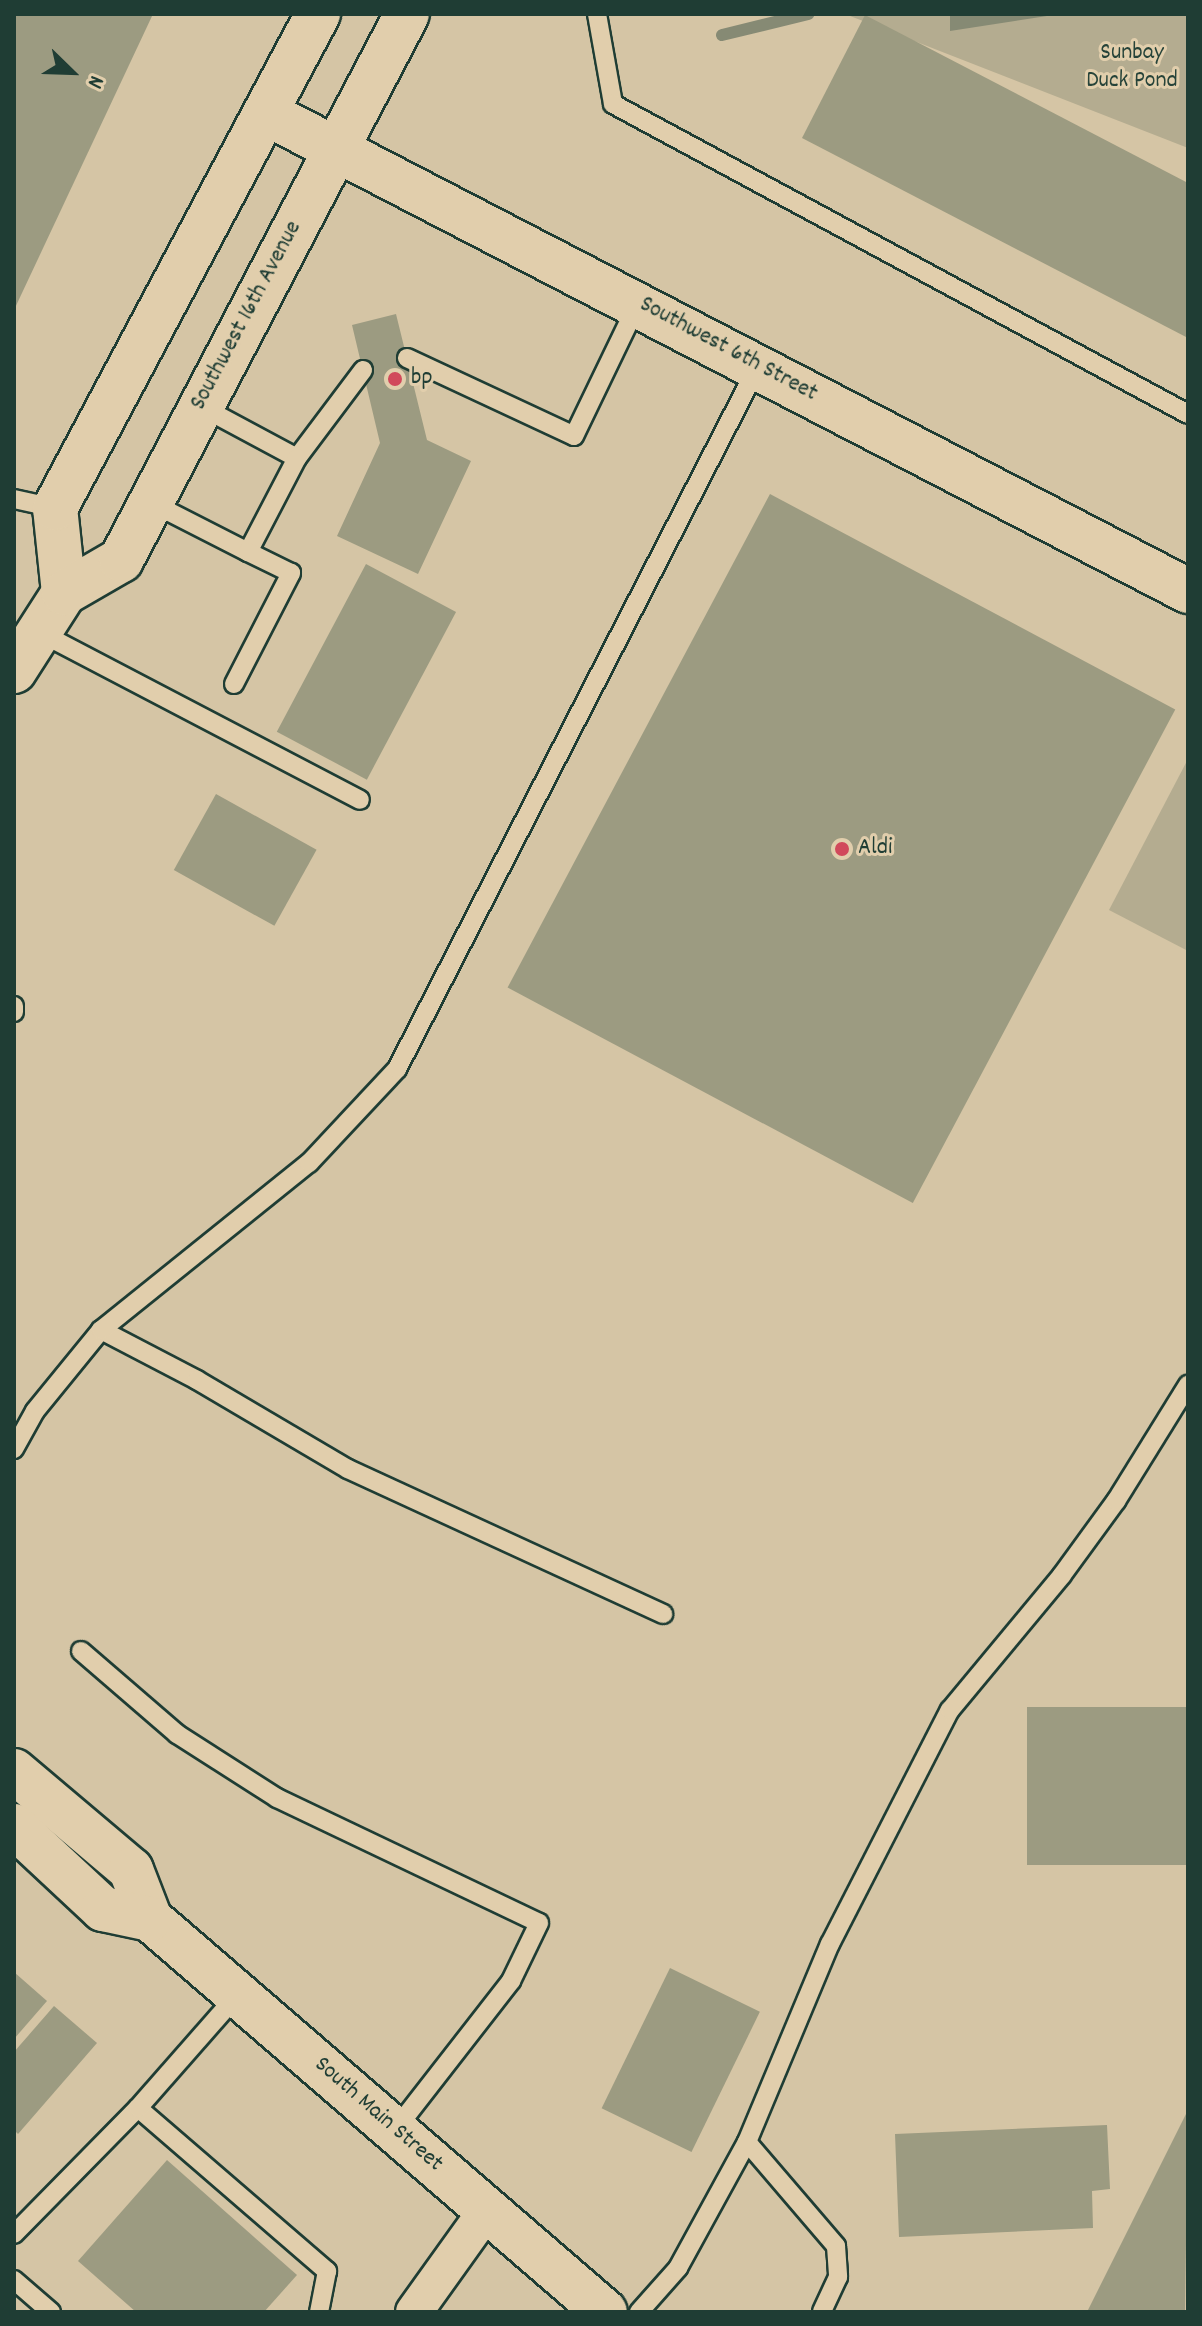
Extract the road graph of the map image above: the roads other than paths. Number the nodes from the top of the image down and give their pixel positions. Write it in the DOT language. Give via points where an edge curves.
graph roads {
  1 [pos="318,14"];
  2 [pos="407,14"];
  3 [pos="597,14"];
  4 [pos="266,113"];
  5 [pos="335,148"];
  6 [pos="638,302"];
  7 [pos="407,358"];
  8 [pos="758,365"];
  9 [pos="363,370"];
  10 [pos="200,406"];
  11 [pos="1188,414"];
  12 [pos="297,458"];
  13 [pos="150,502"];
  14 [pos="34,504"];
  15 [pos="248,552"];
  16 [pos="1188,591"];
  17 [pos="64,593"];
  18 [pos="39,632"];
  19 [pos="14,671"];
  20 [pos="234,684"];
  21 [pos="360,800"];
  22 [pos="101,1330"];
  23 [pos="1188,1385"];
  24 [pos="14,1449"];
  25 [pos="663,1614"];
  26 [pos="81,1651"];
  27 [pos="14,1771"];
  28 [pos="14,1826"];
  29 [pos="150,1919"];
  30 [pos="238,1994"];
  31 [pos="138,2108"];
  32 [pos="395,2130"];
  33 [pos="747,2142"];
  34 [pos="487,2210"];
  35 [pos="14,2234"];
  36 [pos="14,2280"];
  37 [pos="51,2312"];
  38 [pos="319,2312"];
  39 [pos="414,2312"];
  40 [pos="605,2312"];
  41 [pos="639,2312"];
  42 [pos="822,2312"];
  1 -- 4 [label="main road"];
  2 -- 5 [label="main road, Southwest 16th Avenue"];
  3 -- 11 [label="lane" via="613,104"];
  4 -- 5 [label="main road, Southwest 6th Street"];
  4 -- 14 [label="main road"];
  5 -- 6 [label="main road, Southwest 6th Street"];
  5 -- 10 [label="main road, Southwest 16th Avenue"];
  6 -- 7 [label="lane" via="574,436"];
  6 -- 8 [label="main road, Southwest 6th Street"];
  8 -- 16 [label="main road, Southwest 6th Street"];
  8 -- 22 [label="lane" via="397,1069 309,1163"];
  9 -- 12 [label="lane"];
  10 -- 12 [label="lane"];
  10 -- 13 [label="main road, Southwest 16th Avenue"];
  12 -- 15 [label="lane"];
  13 -- 15 [label="lane"];
  13 -- 17 [label="main road, Southwest 16th Avenue" via="121,560"];
  14 -- 17 [label="main road"];
  15 -- 20 [label="lane" via="291,573"];
  17 -- 18 [label="main road, Southwest 16th Avenue"];
  18 -- 19 [label="main road, Southwest 16th Avenue"];
  18 -- 21 [label="lane"];
  22 -- 24 [label="lane" via="35,1411"];
  22 -- 25 [label="lane" via="348,1469"];
  23 -- 33 [label="lane" via="1071,1563 950,1710 830,1944"];
  26 -- 32 [label="lane" via="177,1734 277,1798 539,1923 511,1981"];
  27 -- 29 [label="main road, South Main Street" via="131,1870"];
  28 -- 29 [label="main road, South Main Street" via="103,1909"];
  29 -- 30 [label="main road, South Main Street"];
  30 -- 31 [label="lane"];
  30 -- 32 [label="main road, South Main Street"];
  31 -- 35 [label="lane"];
  31 -- 38 [label="lane" via="327,2271"];
  32 -- 34 [label="main road, South Main Street"];
  33 -- 41 [label="lane" via="678,2268"];
  33 -- 42 [label="lane" via="836,2246 838,2277"];
  34 -- 39 [label="street"];
  34 -- 40 [label="main road, South Main Street"];
  36 -- 37 [label="lane"];
}
